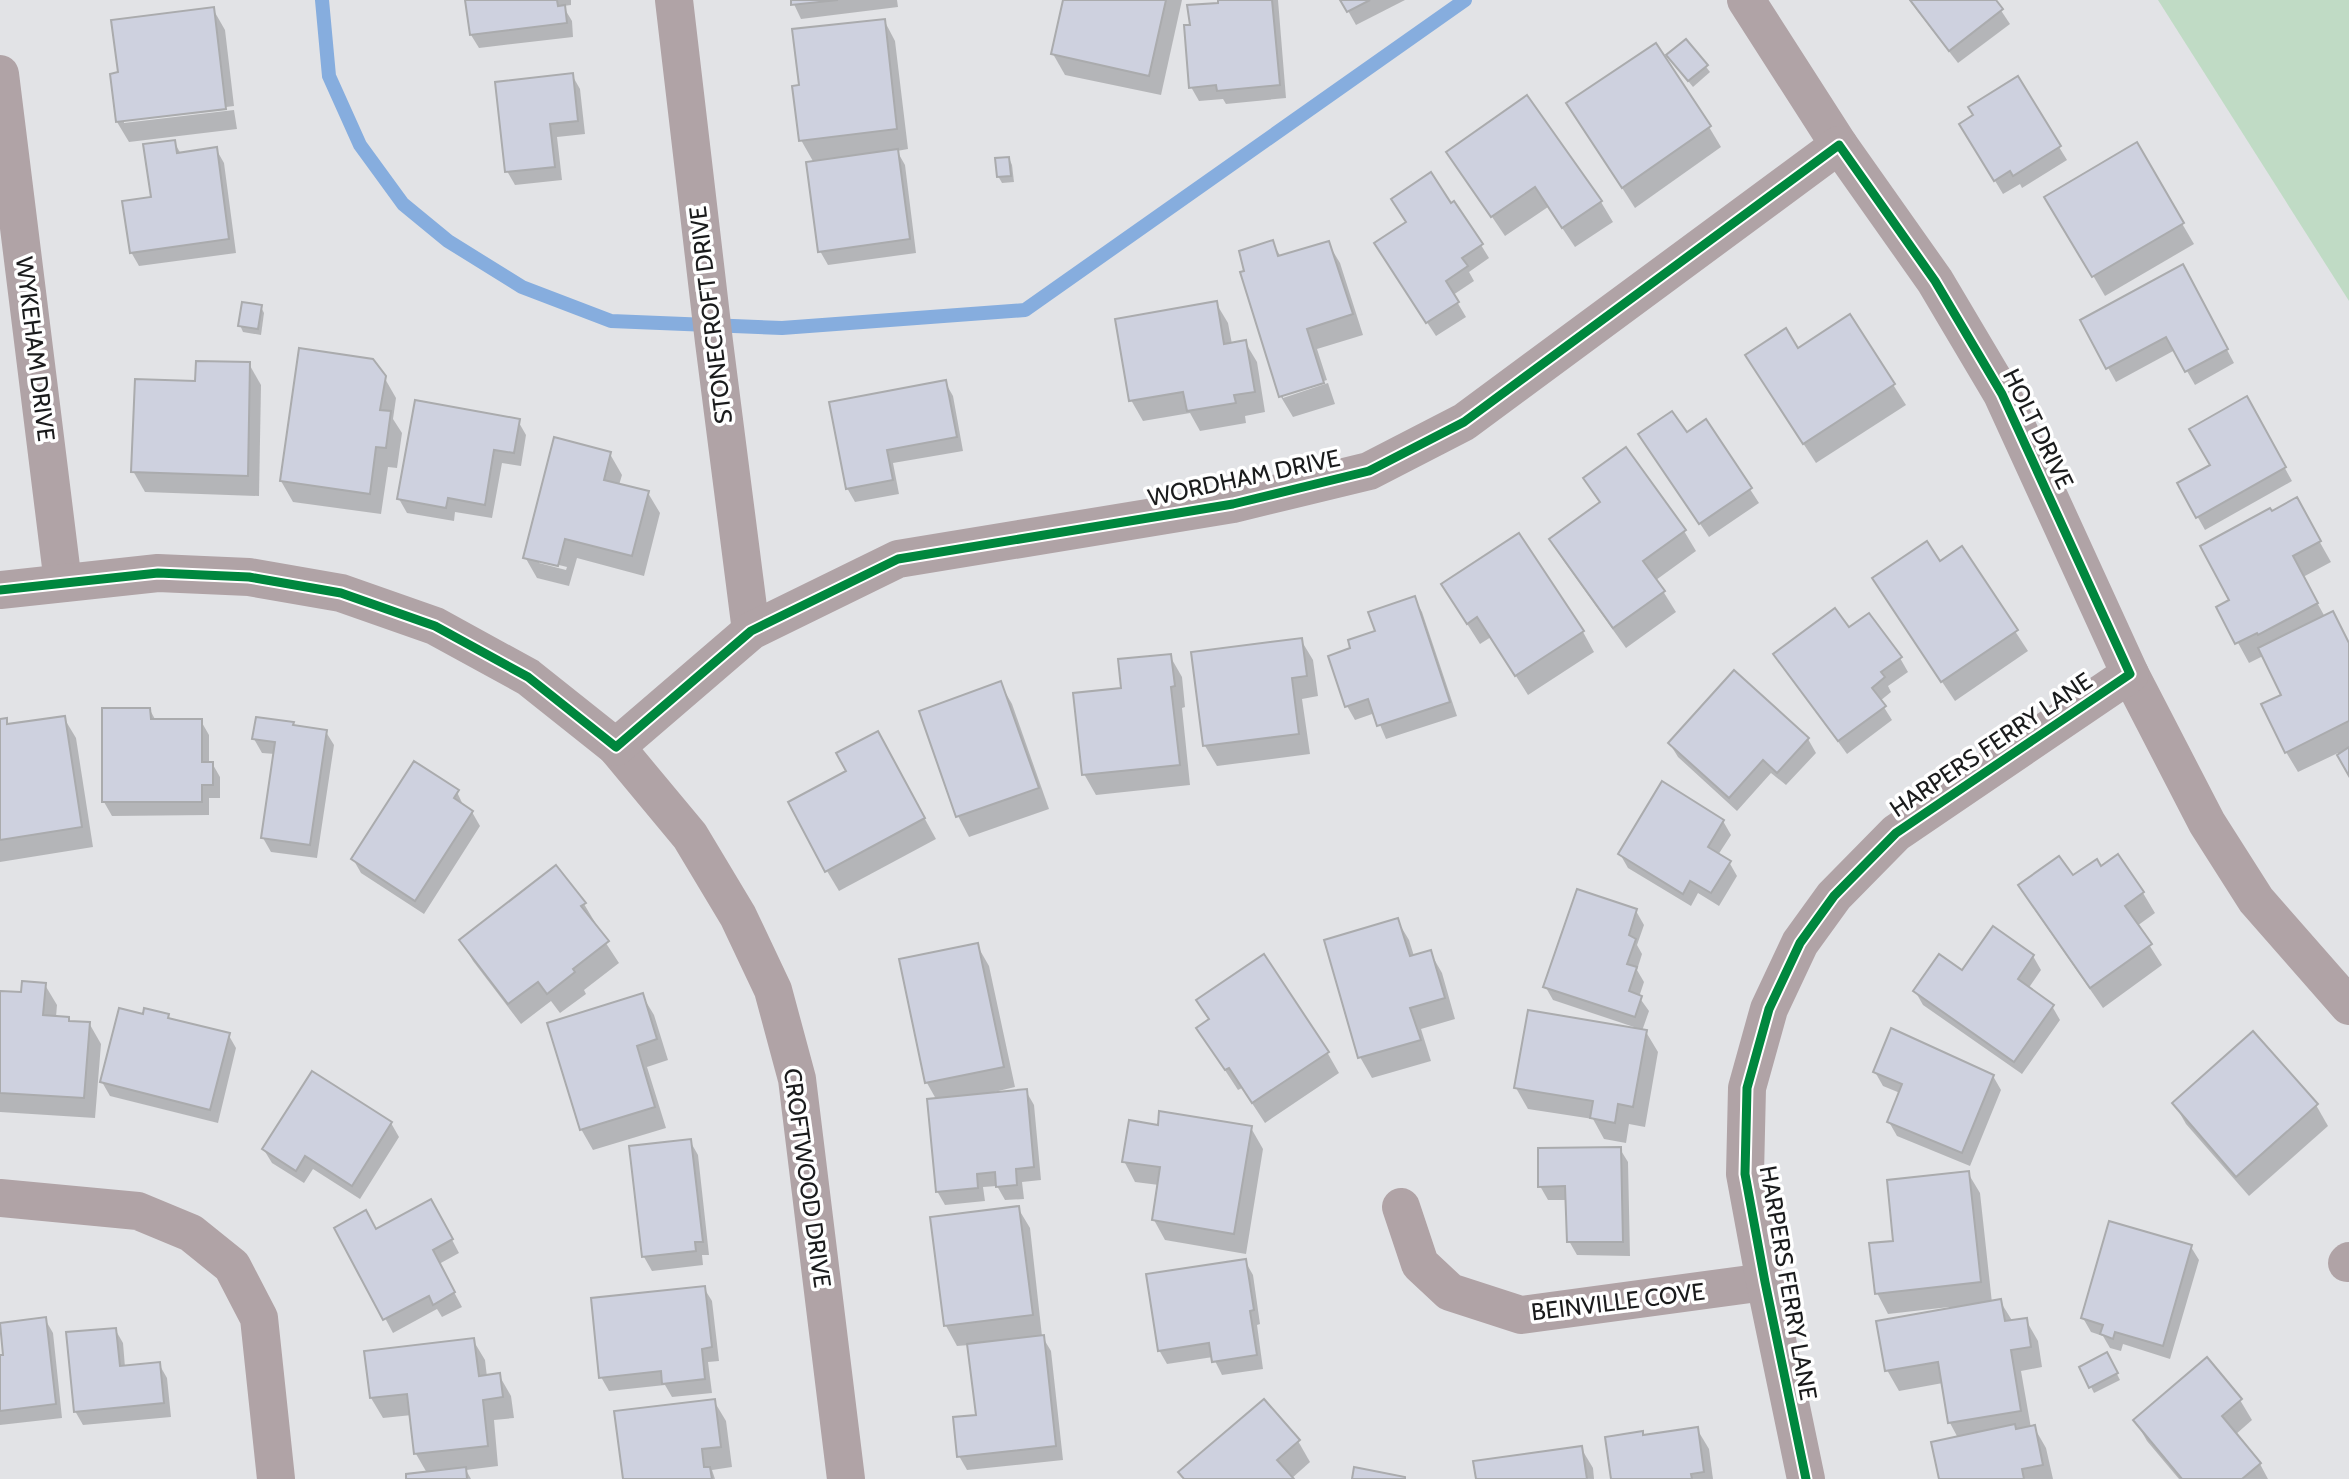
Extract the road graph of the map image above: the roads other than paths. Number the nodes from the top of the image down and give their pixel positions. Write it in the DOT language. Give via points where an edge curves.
graph roads {
  1 [pos="674,0"];
  2 [pos="1746,0"];
  3 [pos="0,74"];
  4 [pos="1839,145"];
  5 [pos="64,583"];
  6 [pos="0,590"];
  7 [pos="751,631"];
  8 [pos="2130,674"];
  9 [pos="616,747"];
  10 [pos="2349,1006"];
  11 [pos="0,1198"];
  12 [pos="1401,1207"];
  13 [pos="1765,1282"];
  14 [pos="276,1479"];
  15 [pos="846,1479"];
  16 [pos="1806,1479"];
  1 -- 7 [label="street, STONECROFT DRIVE"];
  2 -- 4 [label="street, HOLT DRIVE"];
  3 -- 5 [label="street, WYKEHAM DRIVE"];
  4 -- 7 [label="street, WORDHAM DRIVE" via="1464,422 1369,471 1233,504 898,559"];
  4 -- 8 [label="street, HOLT DRIVE" via="1935,281 2002,394"];
  5 -- 6 [label="street, CROFTWOOD DRIVE"];
  5 -- 9 [label="street, CROFTWOOD DRIVE" via="158,573 236,576 341,593 435,626 528,677"];
  7 -- 9 [label="street, WORDHAM DRIVE"];
  8 -- 10 [label="street, HOLT DRIVE" via="2207,823 2249,889"];
  8 -- 13 [label="street, HARPERS FERRY LANE" via="1896,833 1834,896 1800,943 1769,1009 1747,1088 1745,1174"];
  9 -- 15 [label="street, CROFTWOOD DRIVE" via="690,836 738,916 773,990 797,1079"];
  11 -- 14 [label="street" via="138,1211 191,1233 232,1266 259,1318"];
  12 -- 13 [label="street, BEINVILLE COVE" via="1420,1265 1450,1292 1521,1315"];
  13 -- 16 [label="street, HARPERS FERRY LANE"];
}
